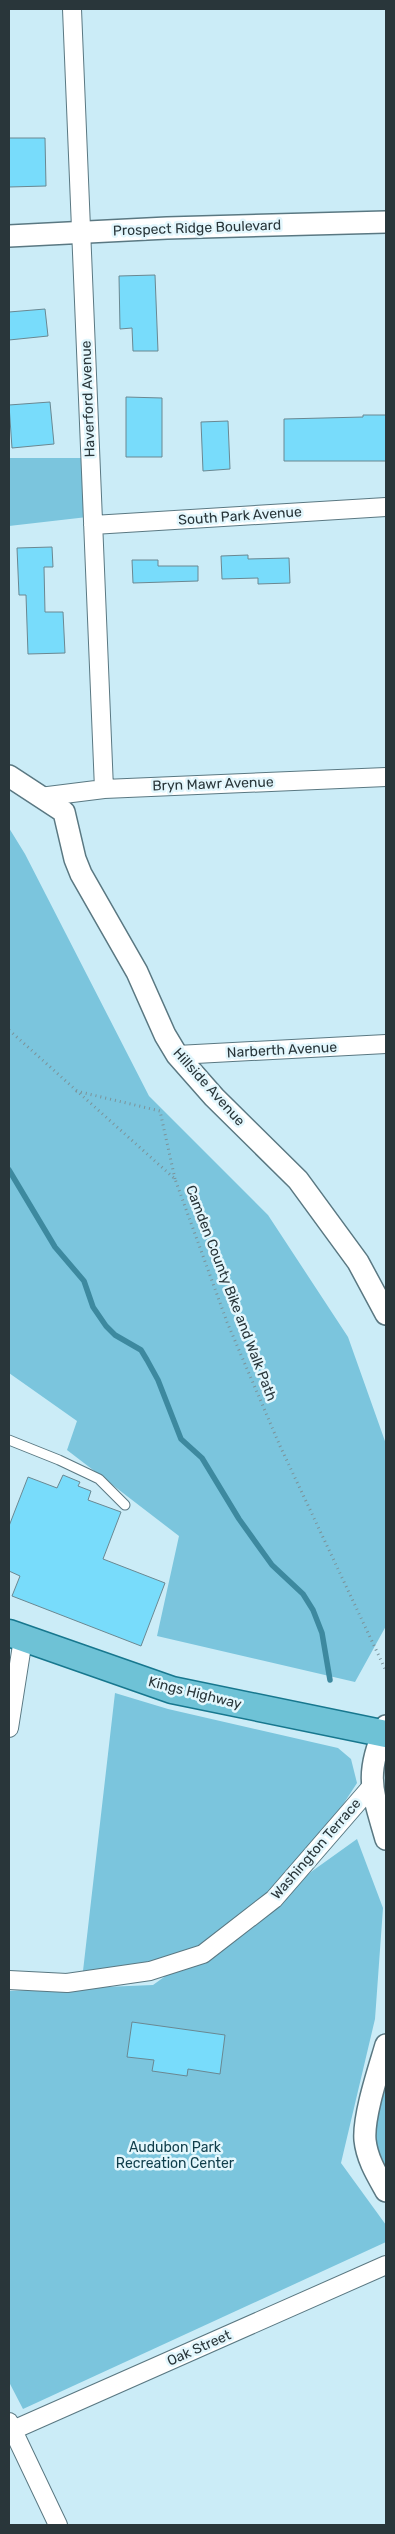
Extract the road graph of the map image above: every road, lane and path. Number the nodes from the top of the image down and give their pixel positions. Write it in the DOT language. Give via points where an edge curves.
graph roads {
  1 [pos="72,9"];
  2 [pos="386,222"];
  3 [pos="81,233"];
  4 [pos="9,236"];
  5 [pos="386,507"];
  6 [pos="93,525"];
  7 [pos="9,776"];
  8 [pos="386,777"];
  9 [pos="104,789"];
  10 [pos="40,797"];
  11 [pos="9,1030"];
  12 [pos="386,1044"];
  13 [pos="177,1055"];
  14 [pos="74,1091"];
  15 [pos="175,1179"];
  16 [pos="386,1314"];
  17 [pos="9,1440"];
  18 [pos="125,1506"];
  19 [pos="16,1636"];
  20 [pos="386,1671"];
  21 [pos="9,1728"];
  22 [pos="385,1731"];
  23 [pos="371,1787"];
  24 [pos="386,1838"];
  25 [pos="9,1980"];
  26 [pos="386,2045"];
  27 [pos="386,2190"];
  28 [pos="386,2265"];
  29 [pos="11,2426"];
  30 [pos="58,2525"];
  1 -- 3 [label="street, Haverford Avenue"];
  2 -- 3 [label="street, Prospect Ridge Boulevard"];
  3 -- 4 [label="street, Prospect Ridge Boulevard"];
  3 -- 6 [label="street, Haverford Avenue"];
  5 -- 6 [label="street, South Park Avenue"];
  6 -- 9 [label="street, Haverford Avenue"];
  7 -- 10 [label="street, Hillside Avenue"];
  8 -- 9 [label="street, Bryn Mawr Avenue"];
  9 -- 10 [label="street, Bryn Mawr Avenue"];
  10 -- 13 [label="street, Hillside Avenue" via="64,812 81,874 137,972"];
  11 -- 14 [label="path, Camden County Bike and Walk Path"];
  12 -- 13 [label="street, Narberth Avenue"];
  13 -- 16 [label="street, Hillside Avenue" via="214,1097 298,1180 358,1262"];
  14 -- 15 [label="path, Camden County Bike and Walk Path"];
  14 -- 15 [label="path" via="160,1111"];
  15 -- 20 [label="path, Camden County Bike and Walk Path" via="227,1322 272,1428"];
  17 -- 18 [label="lane" via="99,1479"];
  19 -- 21 [label="street"];
  19 -- 22 [label="main road, Kings Highway" via="172,1690"];
  22 -- 23 [label="street" via="374,1755"];
  23 -- 24 [label="street"];
  23 -- 25 [label="street, Washington Terrace" via="274,1899 202,1954 150,1971 67,1983"];
  26 -- 27 [label="street" via="372,2096 365,2140 372,2166"];
  28 -- 29 [label="street, Oak Street"];
  29 -- 30 [label="street"];
}
